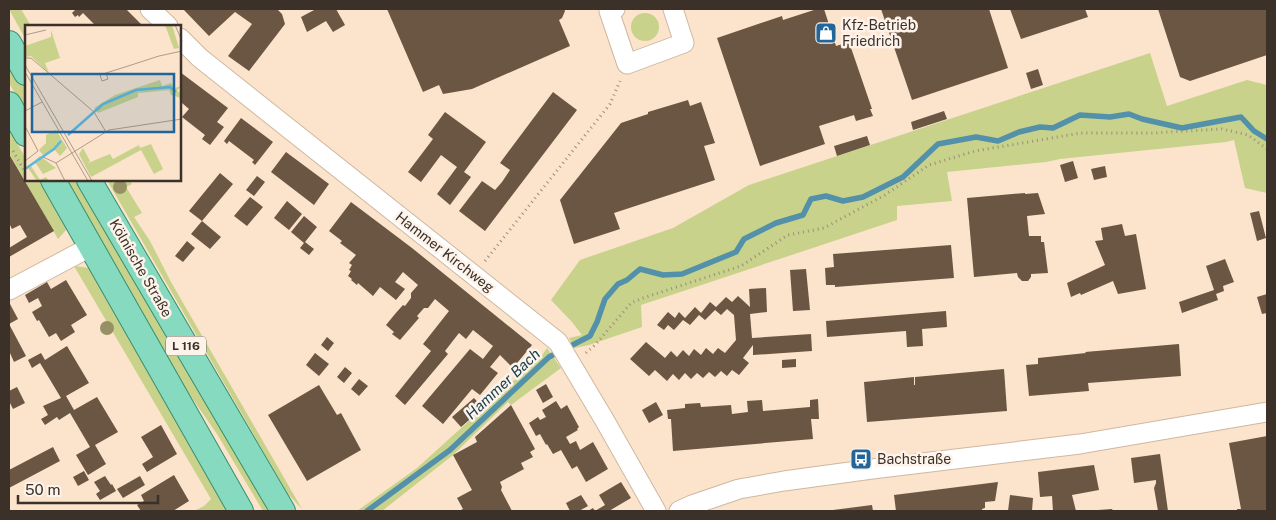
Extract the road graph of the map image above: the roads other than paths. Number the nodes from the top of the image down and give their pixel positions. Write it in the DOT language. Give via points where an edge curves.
graph roads {
  1 [pos="150,9"];
  2 [pos="615,9"];
  3 [pos="673,9"];
  4 [pos="167,25"];
  5 [pos="181,39"];
  6 [pos="9,43"];
  7 [pos="25,71"];
  8 [pos="9,104"];
  9 [pos="25,132"];
  10 [pos="54,181"];
  11 [pos="90,181"];
  12 [pos="92,246"];
  13 [pos="9,290"];
  14 [pos="1267,412"];
  15 [pos="241,511"];
  16 [pos="283,511"];
  17 [pos="656,511"];
  18 [pos="679,511"];
  1 -- 4 [label="street"];
  2 -- 3 [label="street" via="609,11 627,64 684,43"];
  5 -- 17 [label="street, Hammer Kirchweg" via="200,58 473,275 566,355"];
  6 -- 7 [label="main road"];
  8 -- 9 [label="main road"];
  10 -- 12 [label="main road, L 116"];
  11 -- 16 [label="main road, Kölnische Straße / L 116"];
  12 -- 13 [label="street"];
  12 -- 15 [label="main road, L 116"];
  14 -- 18 [label="street" via="1080,444 739,489"];
}
